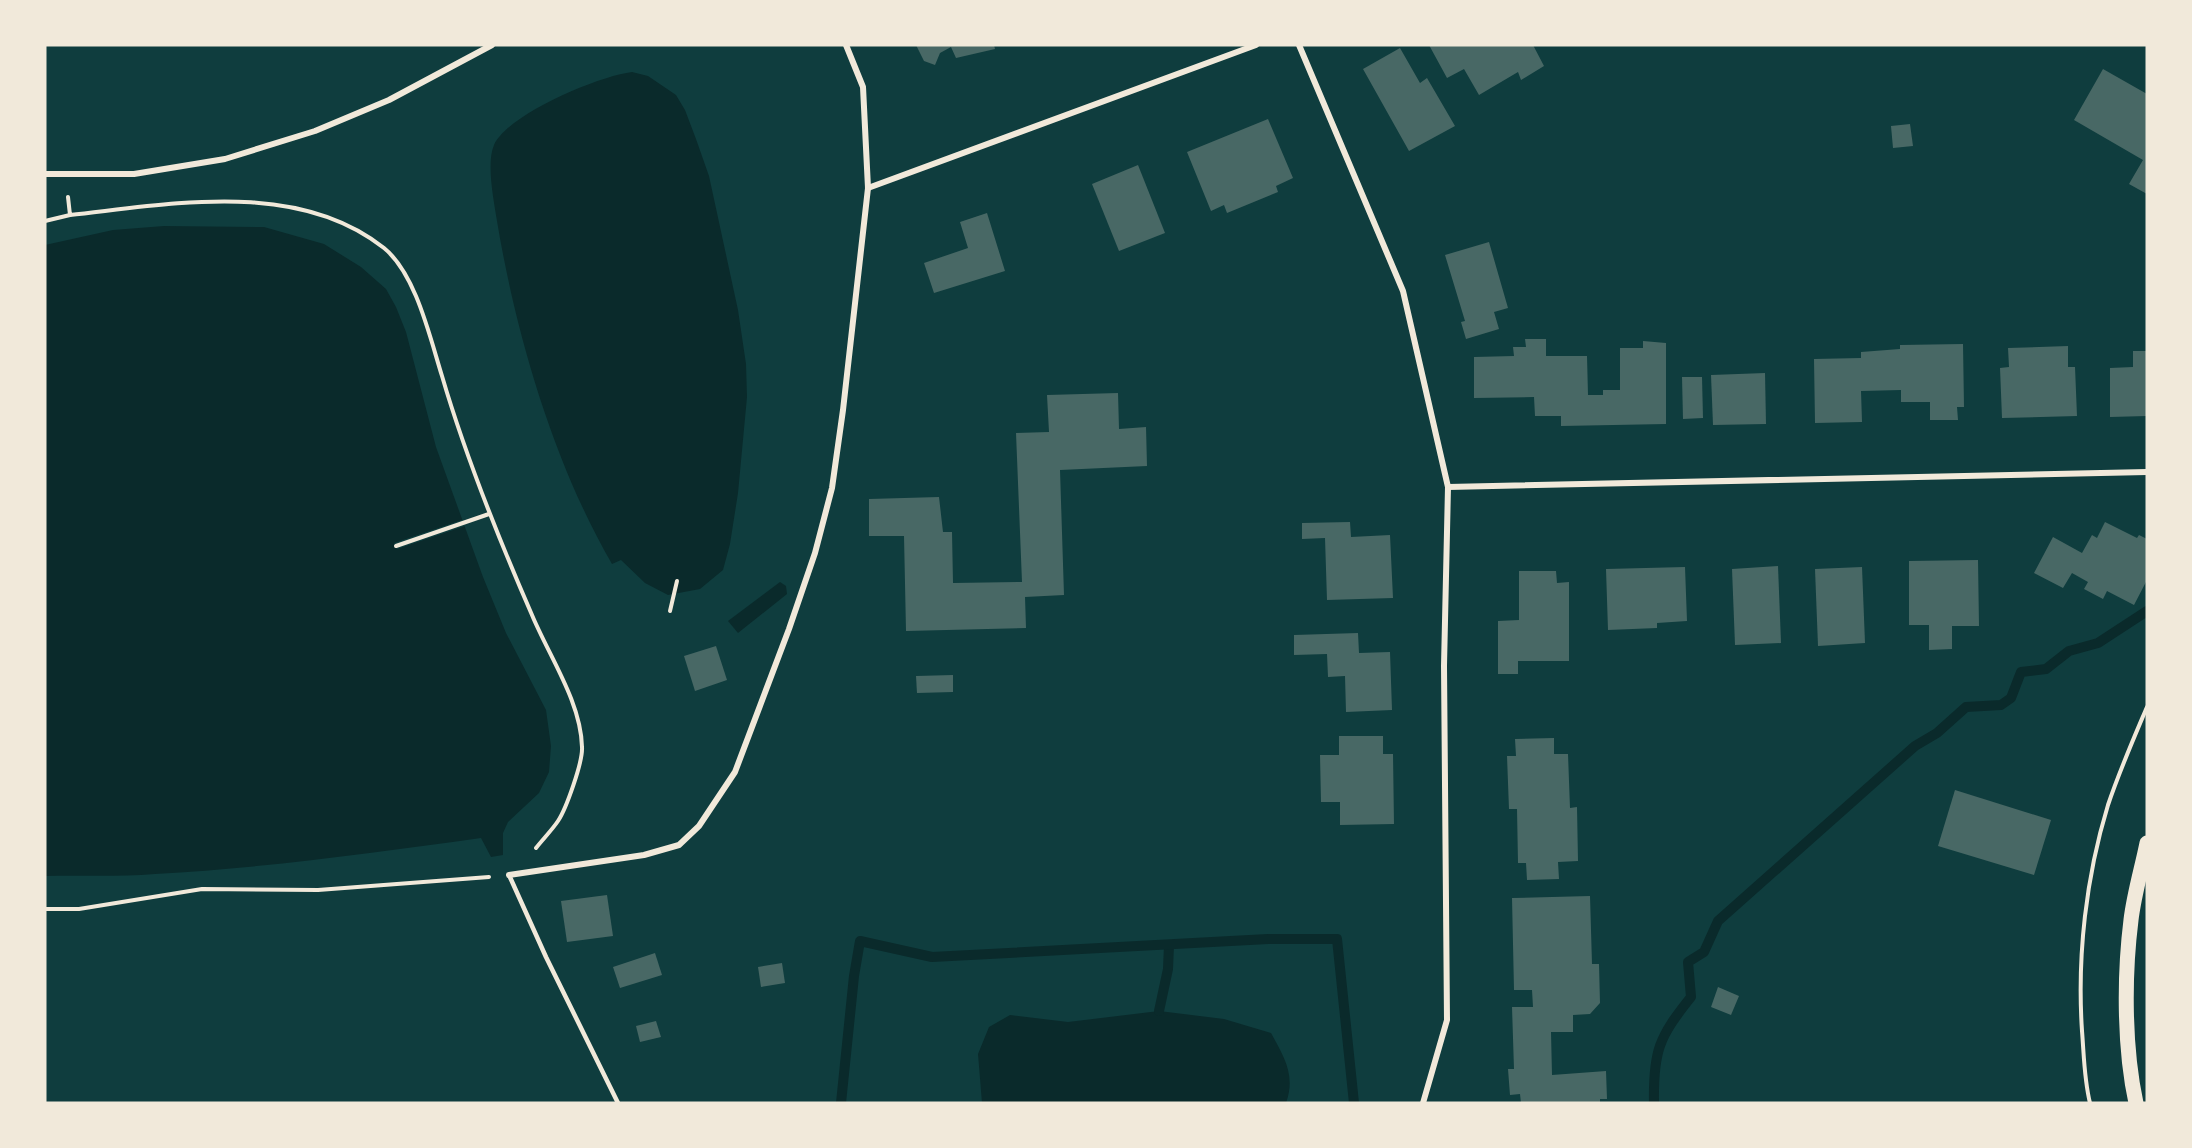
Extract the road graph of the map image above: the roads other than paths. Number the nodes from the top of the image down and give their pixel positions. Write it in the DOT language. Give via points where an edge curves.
graph roads {
  1 [pos="492,45"];
  2 [pos="846,45"];
  3 [pos="1256,45"];
  4 [pos="1299,45"];
  5 [pos="45,174"];
  6 [pos="868,188"];
  7 [pos="2147,472"];
  8 [pos="1448,487"];
  9 [pos="2147,843"];
  10 [pos="509,875"];
  11 [pos="618,1103"];
  12 [pos="1423,1103"];
  13 [pos="2136,1103"];
  1 -- 5 [label="street" via="389,100 315,131 236,155 134,174"];
  2 -- 6 [label="street" via="863,87"];
  3 -- 6 [label="street"];
  4 -- 8 [label="street" via="1403,291"];
  6 -- 10 [label="street" via="832,488 815,553 735,772 699,826 679,845 644,855"];
  7 -- 8 [label="street"];
  8 -- 12 [label="street" via="1444,666 1447,1020"];
  9 -- 13 [label="main road" via="2131,919 2126,993 2131,1082"];
  10 -- 11 [label="lane"];
}
